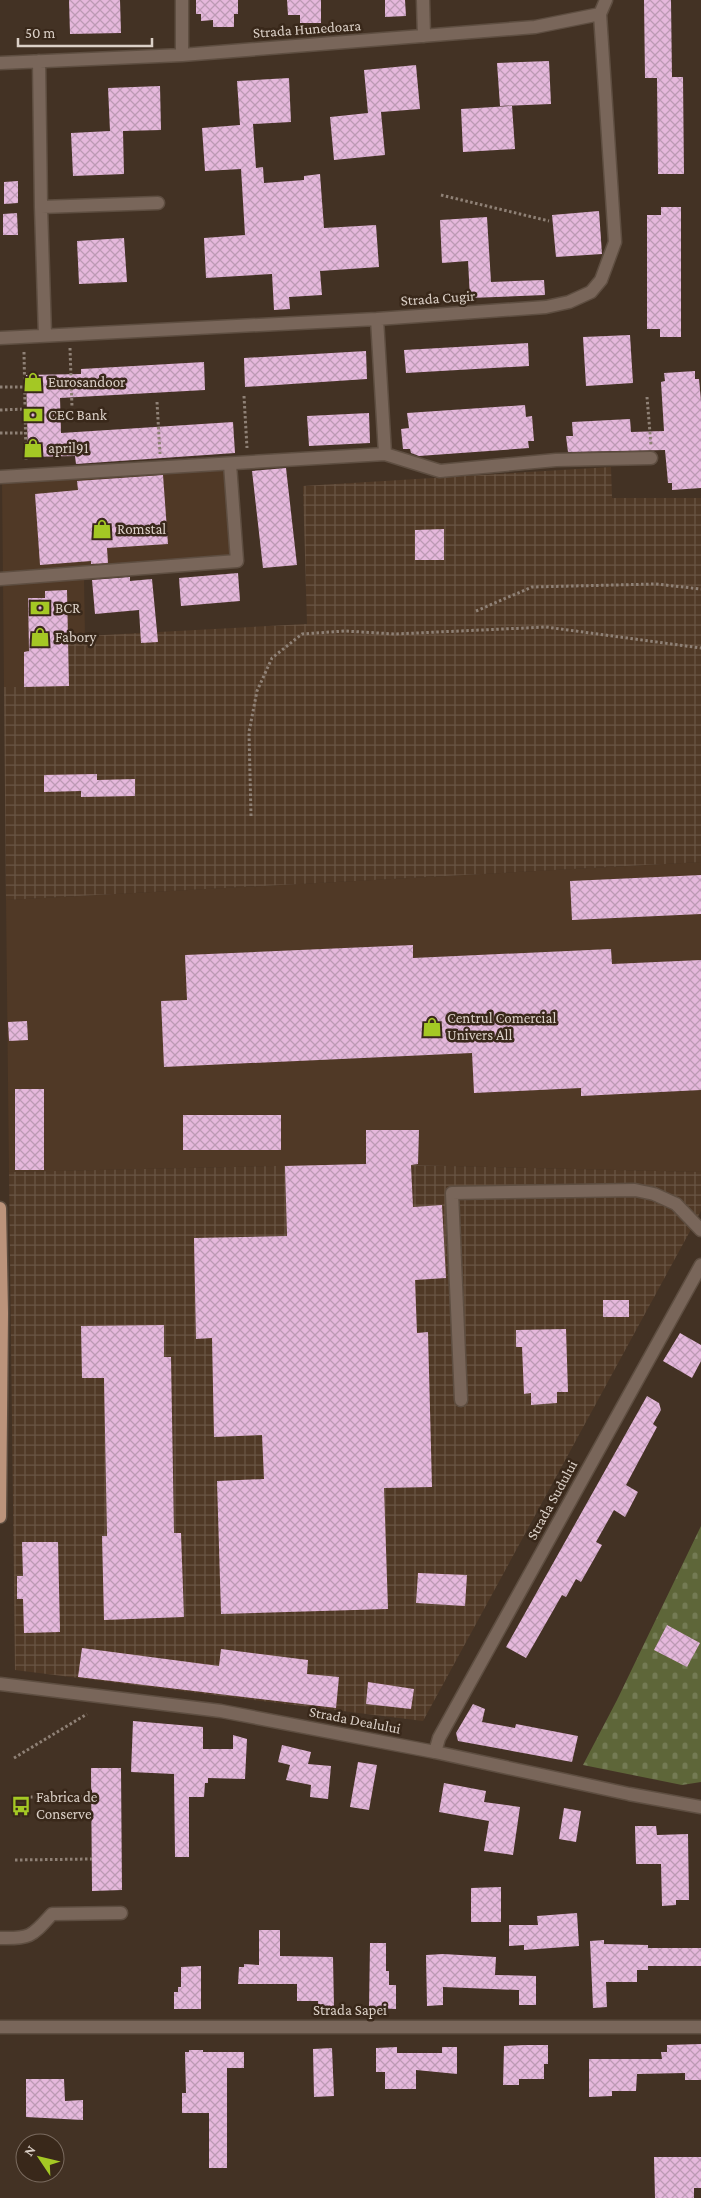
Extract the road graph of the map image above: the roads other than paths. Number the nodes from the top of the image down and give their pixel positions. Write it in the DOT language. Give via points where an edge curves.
graph roads {
  1 [pos="182,0"];
  2 [pos="423,0"];
  3 [pos="606,0"];
  4 [pos="600,14"];
  5 [pos="424,36"];
  6 [pos="182,55"];
  7 [pos="39,61"];
  8 [pos="0,63"];
  9 [pos="158,202"];
  10 [pos="41,207"];
  11 [pos="377,319"];
  12 [pos="45,335"];
  13 [pos="0,338"];
  14 [pos="385,454"];
  15 [pos="652,458"];
  16 [pos="230,464"];
  17 [pos="0,477"];
  18 [pos="0,579"];
  19 [pos="0,1208"];
  20 [pos="701,1230"];
  21 [pos="0,1245"];
  22 [pos="701,1266"];
  23 [pos="462,1400"];
  24 [pos="0,1517"];
  25 [pos="0,1684"];
  26 [pos="436,1752"];
  27 [pos="701,1807"];
  28 [pos="121,1913"];
  29 [pos="0,1938"];
  30 [pos="701,2026"];
  31 [pos="0,2027"];
  1 -- 6 [label="street"];
  2 -- 5 [label="street"];
  3 -- 4 [label="street"];
  4 -- 5 [label="street, Strada Hunedoara" via="535,27"];
  4 -- 11 [label="street, Strada Cugir" via="614,242 601,280 591,292 569,302 546,307"];
  5 -- 6 [label="street, Strada Hunedoara"];
  6 -- 7 [label="street, Strada Hunedoara"];
  7 -- 8 [label="street, Strada Hunedoara"];
  7 -- 10 [label="street"];
  9 -- 10 [label="street"];
  10 -- 12 [label="street"];
  11 -- 12 [label="street, Strada Cugir"];
  11 -- 14 [label="street"];
  12 -- 13 [label="street, Strada Cugir"];
  14 -- 15 [label="street" via="440,471 556,460"];
  14 -- 16 [label="street"];
  16 -- 17 [label="street"];
  16 -- 18 [label="street" via="237,562"];
  19 -- 21 [label="main road"];
  20 -- 23 [label="street" via="676,1204 635,1190 452,1193"];
  21 -- 24 [label="main road"];
  22 -- 26 [label="street, Strada Sudului" via="439,1738"];
  25 -- 26 [label="street, Strada Dealului" via="221,1711"];
  26 -- 27 [label="street, Strada Dealului"];
  28 -- 29 [label="street" via="52,1914 33,1935"];
  30 -- 31 [label="street, Strada Sapei"];
}
